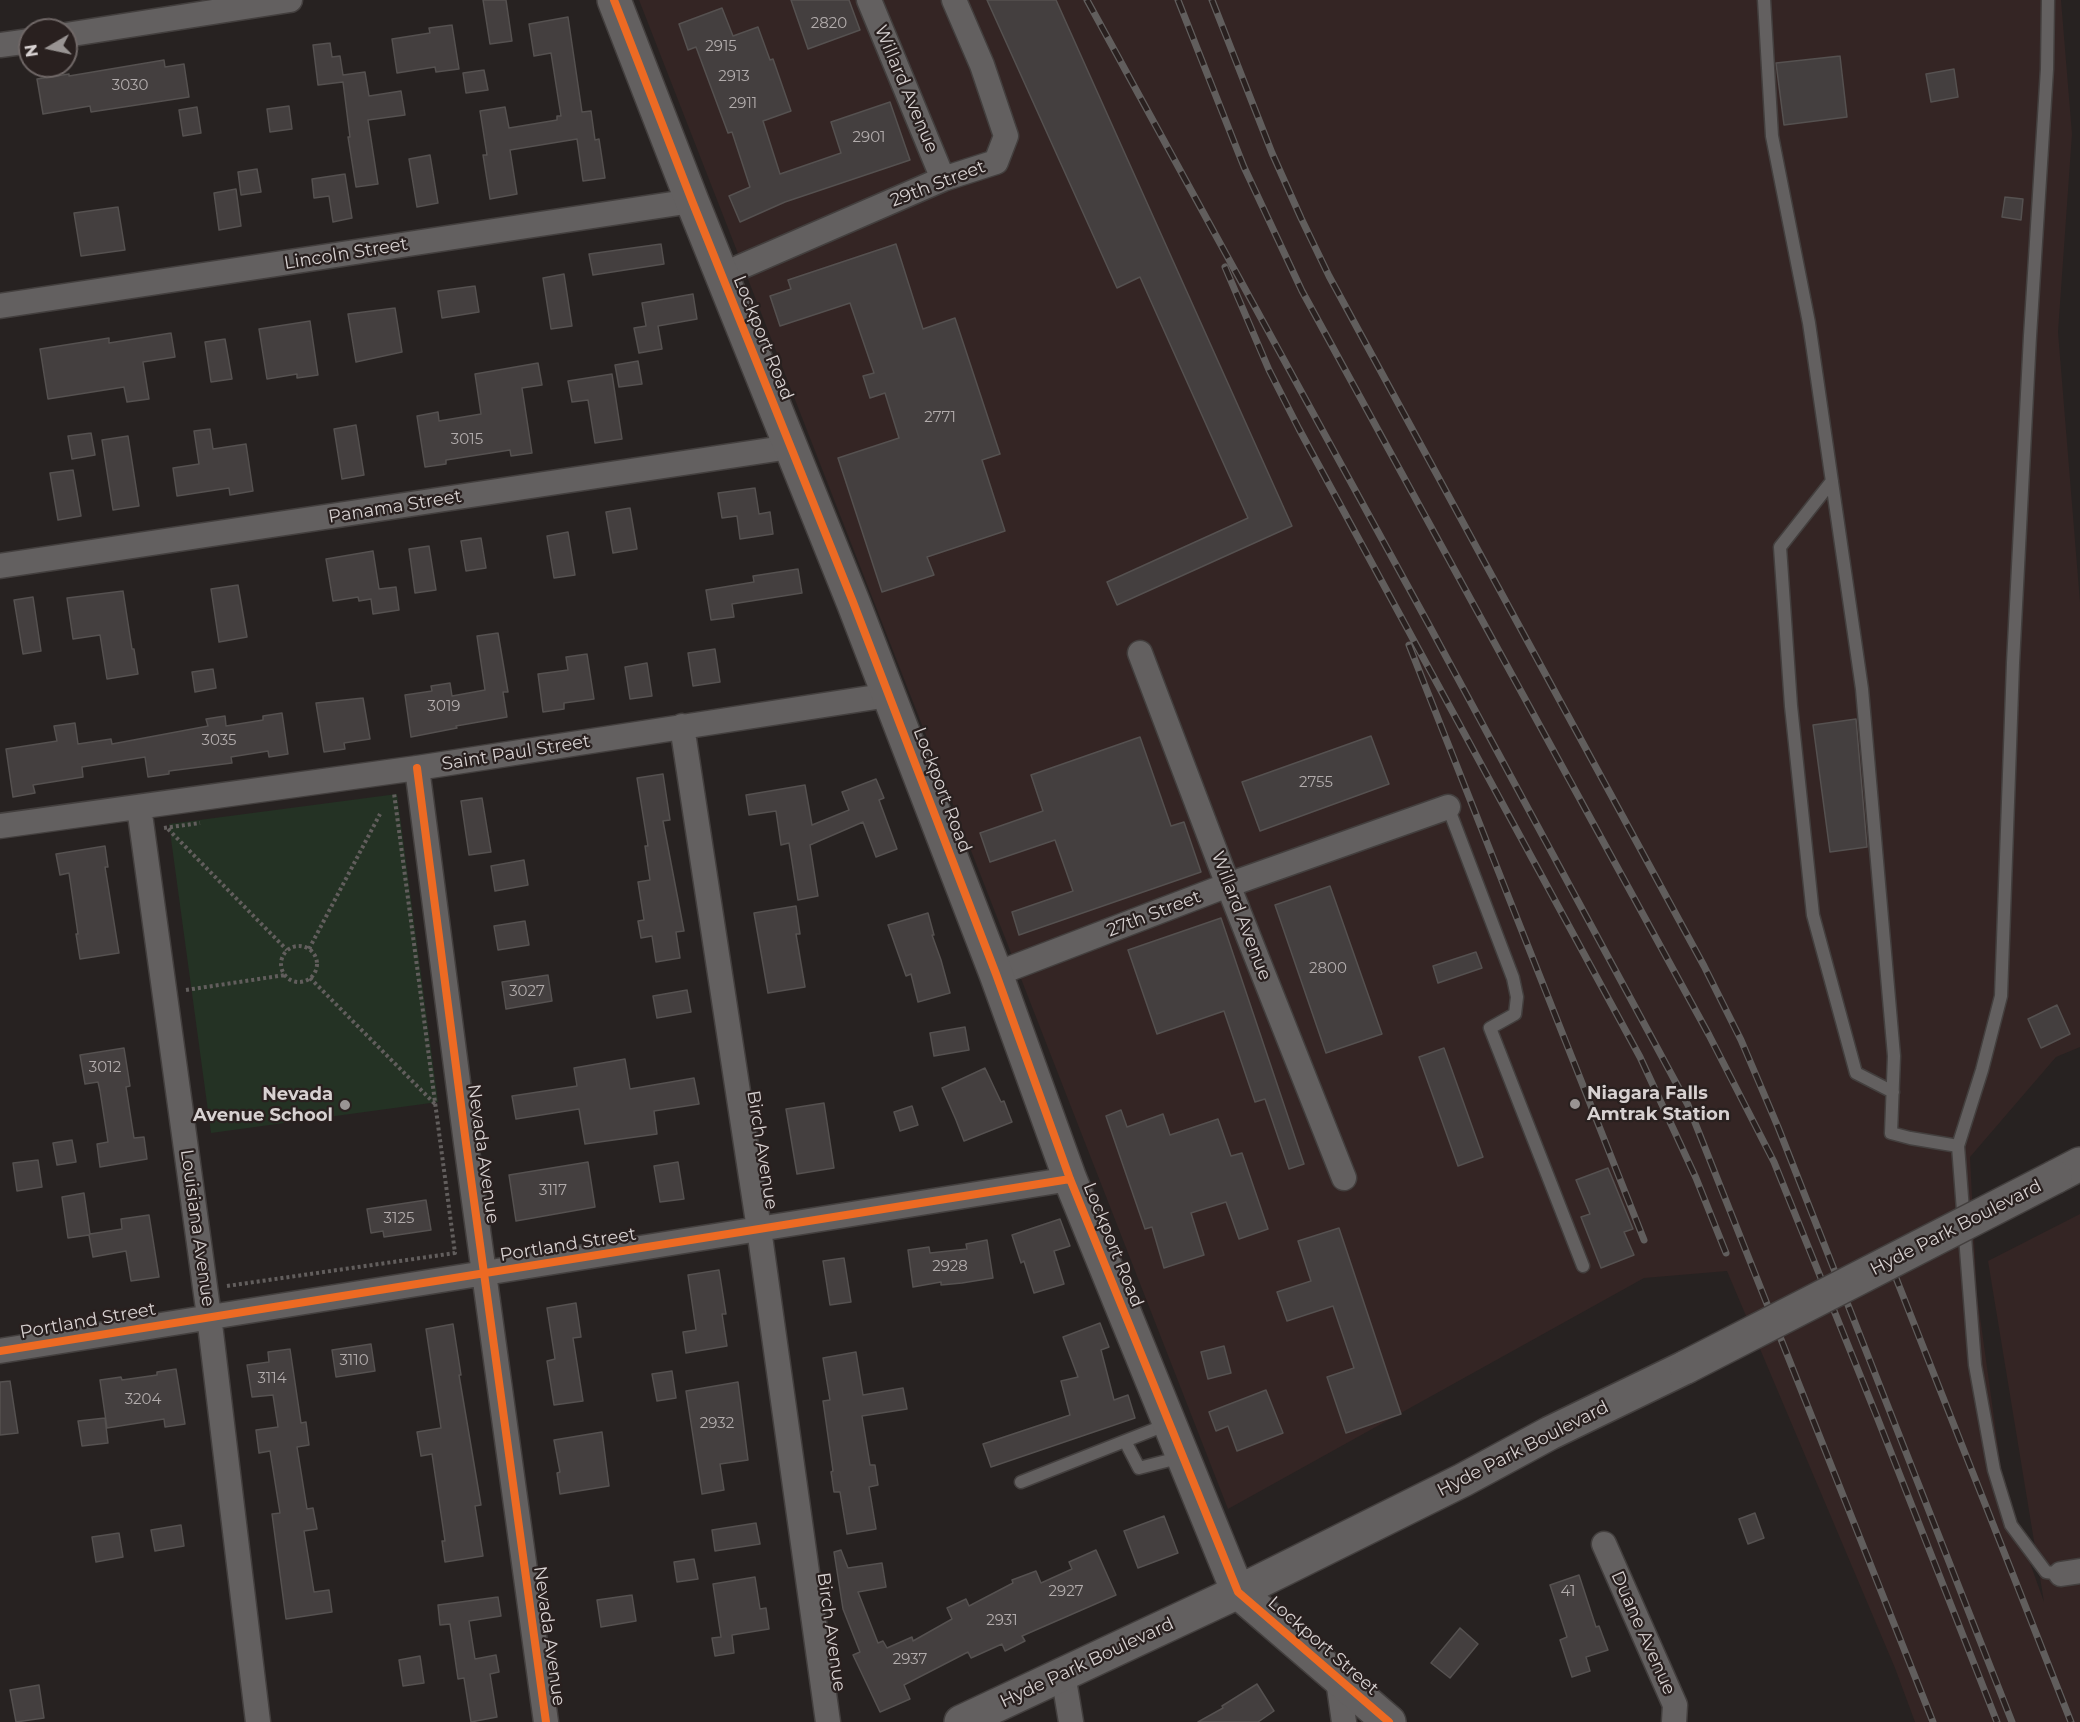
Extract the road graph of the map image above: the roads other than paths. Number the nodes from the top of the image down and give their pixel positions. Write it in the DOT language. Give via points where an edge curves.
graph roads {
  1 [pos="290,0"];
  2 [pos="614,0"];
  3 [pos="869,0"];
  4 [pos="954,0"];
  5 [pos="1764,0"];
  6 [pos="2048,0"];
  7 [pos="78,33"];
  8 [pos="18,43"];
  9 [pos="0,45"];
  10 [pos="943,179"];
  11 [pos="692,201"];
  12 [pos="722,275"];
  13 [pos="0,306"];
  14 [pos="790,447"];
  15 [pos="1832,481"];
  16 [pos="0,566"];
  17 [pos="1140,653"];
  18 [pos="889,695"];
  19 [pos="682,726"];
  20 [pos="417,768"];
  21 [pos="139,807"];
  22 [pos="1448,807"];
  23 [pos="0,826"];
  24 [pos="1228,885"];
  25 [pos="996,974"];
  26 [pos="1893,1092"];
  27 [pos="1958,1146"];
  28 [pos="2067,1171"];
  29 [pos="1344,1178"];
  30 [pos="1070,1179"];
  31 [pos="759,1229"];
  32 [pos="1582,1266"];
  33 [pos="484,1274"];
  34 [pos="209,1316"];
  35 [pos="0,1351"];
  36 [pos="1169,1423"];
  37 [pos="1125,1441"];
  38 [pos="1183,1456"];
  39 [pos="1021,1482"];
  40 [pos="1604,1544"];
  41 [pos="2070,1573"];
  42 [pos="1238,1592"];
  43 [pos="1063,1674"];
  44 [pos="1338,1680"];
  45 [pos="258,1722"];
  46 [pos="546,1722"];
  47 [pos="828,1722"];
  48 [pos="961,1722"];
  49 [pos="1071,1722"];
  50 [pos="1344,1722"];
  51 [pos="1389,1722"];
  52 [pos="1674,1722"];
  1 -- 7 [label="street"];
  2 -- 11 [label="street, Lockport Road"];
  3 -- 10 [label="street, Willard Avenue"];
  4 -- 10 [label="street, 29th Street" via="1006,136 996,162"];
  5 -- 15 [label="lane" via="1772,135 1809,323"];
  6 -- 27 [label="lane" via="2013,663 2001,996"];
  8 -- 9 [label="street"];
  10 -- 12 [label="street, 29th Street"];
  11 -- 12 [label="street, Lockport Road"];
  11 -- 13 [label="street, Lincoln Street"];
  12 -- 14 [label="street, Lockport Road"];
  14 -- 16 [label="street, Panama Street"];
  14 -- 18 [label="street, Lockport Road"];
  15 -- 26 [label="lane" via="1862,689 1894,1056"];
  15 -- 26 [label="lane" via="1780,547 1791,706 1813,915 1856,1073"];
  17 -- 24 [label="street, Willard Avenue"];
  18 -- 19 [label="street, Saint Paul Street"];
  18 -- 25 [label="street, Lockport Road"];
  19 -- 20 [label="street, Saint Paul Street"];
  19 -- 31 [label="street, Birch Avenue"];
  20 -- 21 [label="street, Saint Paul Street"];
  20 -- 33 [label="street, Nevada Avenue"];
  21 -- 23 [label="street, Saint Paul Street"];
  21 -- 34 [label="street, Louisiana Avenue"];
  22 -- 24 [label="street, 27th Street"];
  22 -- 32 [label="lane" via="1517,997 1515,1014 1490,1028"];
  24 -- 25 [label="street, 27th Street"];
  24 -- 29 [label="street, Willard Avenue"];
  25 -- 30 [label="street, Lockport Road"];
  26 -- 27 [label="lane" via="1892,1133"];
  27 -- 41 [label="lane" via="1976,1365 1994,1470 2011,1525 2046,1572"];
  28 -- 42 [label="street, Hyde Park Boulevard, bridge"];
  30 -- 31 [label="street, Portland Street"];
  30 -- 36 [label="street, Lockport Road"];
  31 -- 33 [label="street, Portland Street"];
  31 -- 47 [label="street, Birch Avenue"];
  33 -- 34 [label="street, Portland Street"];
  33 -- 46 [label="street, Nevada Avenue"];
  34 -- 35 [label="street, Portland Street"];
  34 -- 45 [label="street, Louisiana Avenue"];
  36 -- 37 [label="lane"];
  36 -- 38 [label="street, Lockport Road"];
  37 -- 38 [label="lane" via="1139,1468"];
  37 -- 39 [label="lane"];
  38 -- 42 [label="street, Lockport Road"];
  40 -- 52 [label="street, Duane Avenue" via="1675,1705"];
  42 -- 43 [label="street, Hyde Park Boulevard"];
  42 -- 44 [label="street, Lockport Street"];
  43 -- 48 [label="street, Hyde Park Boulevard"];
  43 -- 49 [label="street"];
  44 -- 50 [label="street"];
  44 -- 51 [label="street, Lockport Street"];
}
